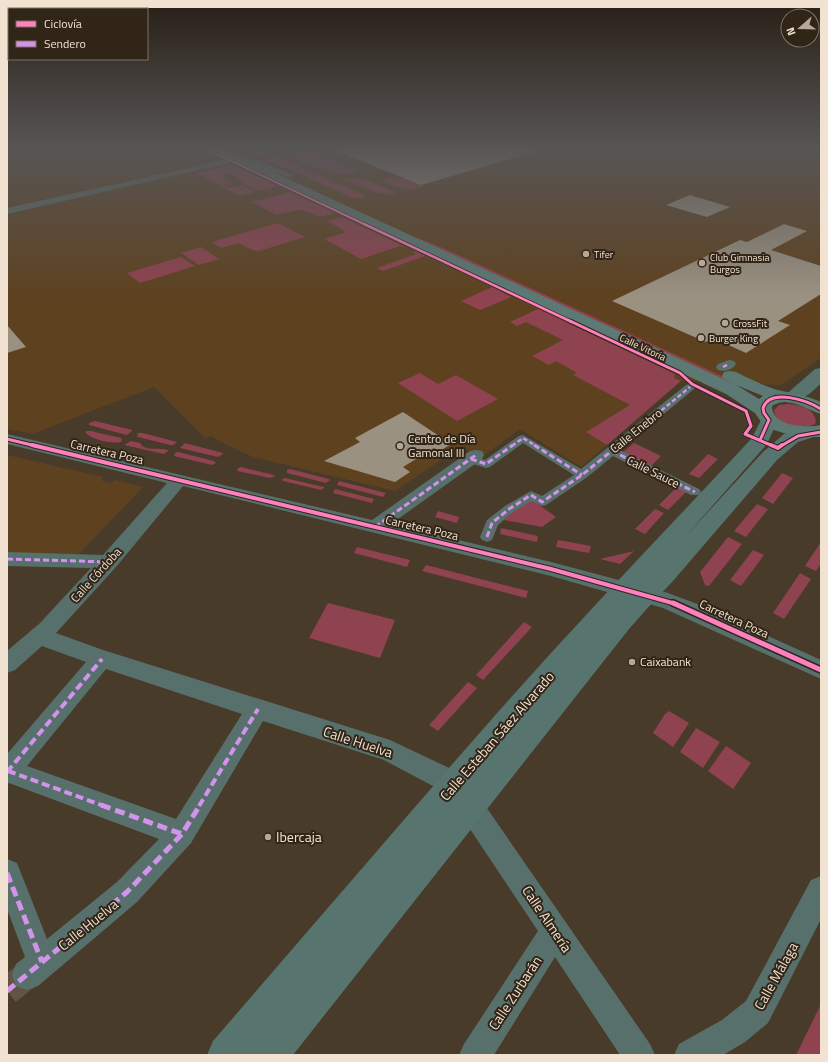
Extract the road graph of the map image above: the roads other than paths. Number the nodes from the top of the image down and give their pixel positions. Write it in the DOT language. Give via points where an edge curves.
graph roads {
  1 [pos="64,198"];
  2 [pos="327,198"];
  3 [pos="338,198"];
  4 [pos="7,211"];
  5 [pos="821,373"];
  6 [pos="690,387"];
  7 [pos="786,397"];
  8 [pos="821,403"];
  9 [pos="821,408"];
  10 [pos="766,415"];
  11 [pos="817,432"];
  12 [pos="7,439"];
  13 [pos="612,451"];
  14 [pos="473,457"];
  15 [pos="582,475"];
  16 [pos="179,480"];
  17 [pos="695,492"];
  18 [pos="375,527"];
  19 [pos="487,537"];
  20 [pos="7,559"];
  21 [pos="109,562"];
  22 [pos="634,592"];
  23 [pos="39,636"];
  24 [pos="102,659"];
  25 [pos="7,664"];
  26 [pos="821,670"];
  27 [pos="258,709"];
  28 [pos="8,772"];
  29 [pos="462,795"];
  30 [pos="182,834"];
  31 [pos="7,873"];
  32 [pos="821,890"];
  33 [pos="555,930"];
  34 [pos="227,1055"];
  35 [pos="268,1055"];
  36 [pos="476,1055"];
  37 [pos="639,1055"];
  38 [pos="690,1055"];
  1 -- 4 [label="street"];
  2 -- 10 [label="highway, Calle Vitoria" via="732,390"];
  3 -- 7 [label="highway, Calle Vitoria" via="751,386"];
  5 -- 7 [label="main road" via="813,382"];
  6 -- 13 [label="street, Calle Enebro"];
  7 -- 9 [label="highway, Calle Vitoria"];
  7 -- 10 [label="highway" via="766,401 763,405"];
  8 -- 9 [label="main road"];
  10 -- 11 [label="highway, Calle Vitoria" via="786,429"];
  10 -- 22 [label="main road, Calle Esteban Sáez Alvarado" via="760,440 653,559"];
  11 -- 22 [label="main road, Calle Esteban Sáez Alvarado" via="791,438 770,456 665,575"];
  12 -- 16 [label="street, Carretera Poza"];
  13 -- 15 [label="street, Calle Enebro"];
  13 -- 17 [label="street, Calle Sauce"];
  14 -- 15 [label="street" via="486,464 523,438"];
  14 -- 18 [label="street"];
  15 -- 19 [label="street, Calle Enebro" via="542,502 531,495 509,509 492,523"];
  16 -- 18 [label="street, Carretera Poza"];
  16 -- 21 [label="street, Calle Córdoba"];
  18 -- 22 [label="street, Carretera Poza" via="551,569"];
  20 -- 21 [label="street"];
  21 -- 23 [label="street, Calle Córdoba"];
  22 -- 26 [label="street, Carretera Poza" via="693,611"];
  22 -- 29 [label="main road, Calle Esteban Sáez Alvarado"];
  23 -- 24 [label="street, Calle Huelva"];
  23 -- 25 [label="street, Calle Córdoba"];
  24 -- 27 [label="street, Calle Huelva"];
  24 -- 28 [label="street"];
  27 -- 29 [label="street, Calle Huelva" via="390,751"];
  27 -- 30 [label="street, Calle Huelva"];
  28 -- 30 [label="street"];
  29 -- 33 [label="street, Calle Almería"];
  29 -- 34 [label="main road, Calle Esteban Sáez Alvarado"];
  29 -- 35 [label="main road, Calle Esteban Sáez Alvarado"];
  30 -- 31 [label="street, Calle Huelva" via="127,892 35,969"];
  32 -- 38 [label="street, Calle Málaga" via="757,1012 726,1037"];
  33 -- 36 [label="street, Calle Zurbarán"];
  33 -- 37 [label="street, Calle Almería"];
}
